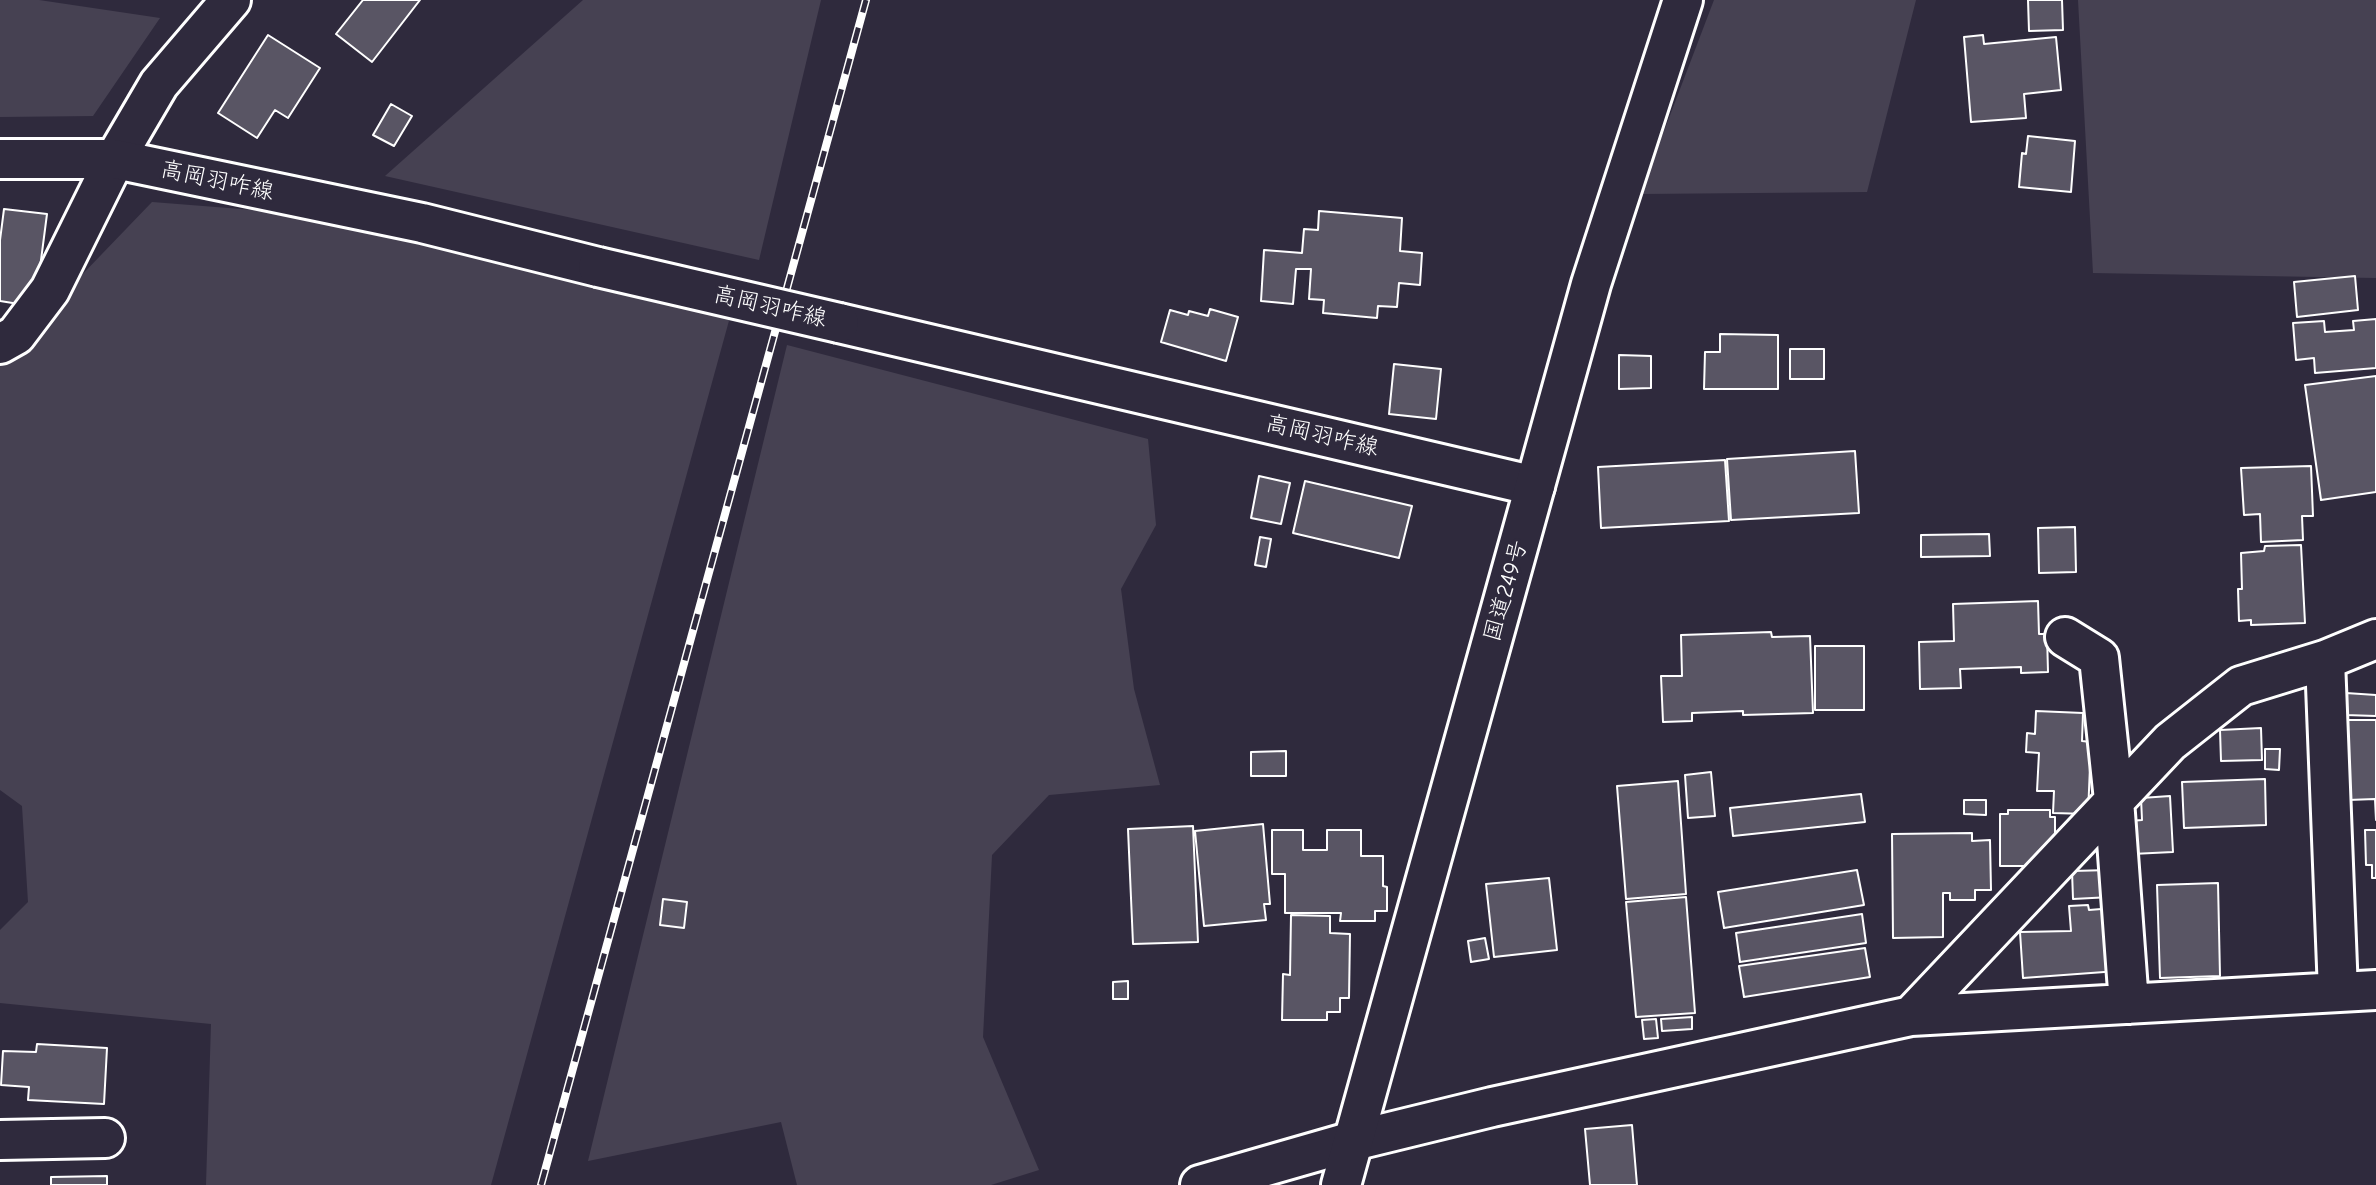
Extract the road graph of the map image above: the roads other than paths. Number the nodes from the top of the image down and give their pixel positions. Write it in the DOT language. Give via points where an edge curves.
graph roads {
  1 [pos="231,0"];
  2 [pos="1683,0"];
  3 [pos="0,159"];
  4 [pos="115,159"];
  5 [pos="0,344"];
  6 [pos="1535,486"];
  7 [pos="2065,637"];
  8 [pos="2376,639"];
  9 [pos="2325,660"];
  10 [pos="2114,800"];
  11 [pos="2376,990"];
  12 [pos="2338,992"];
  13 [pos="2129,1004"];
  14 [pos="1911,1016"];
  15 [pos="105,1138"];
  16 [pos="0,1140"];
  17 [pos="1353,1141"];
  18 [pos="1200,1185"];
  19 [pos="1341,1185"];
  1 -- 4 [label="main road" via="159,85"];
  2 -- 6 [label="main road, 国道249号" via="1591,284"];
  3 -- 4 [label="main road, 高岡羽咋線"];
  4 -- 5 [label="main road" via="50,290 16,335"];
  4 -- 6 [label="main road, 高岡羽咋線, bridge" via="422,223"];
  6 -- 17 [label="main road, 国道249号"];
  7 -- 10 [label="main road" via="2099,658"];
  8 -- 9 [label="main road"];
  9 -- 10 [label="main road" via="2241,686 2170,741"];
  9 -- 12 [label="main road"];
  10 -- 13 [label="main road"];
  10 -- 14 [label="main road"];
  11 -- 12 [label="main road"];
  12 -- 13 [label="main road"];
  13 -- 14 [label="main road"];
  14 -- 17 [label="main road"];
  15 -- 16 [label="main road"];
  17 -- 18 [label="main road"];
  17 -- 19 [label="main road, 国道249号"];
}
